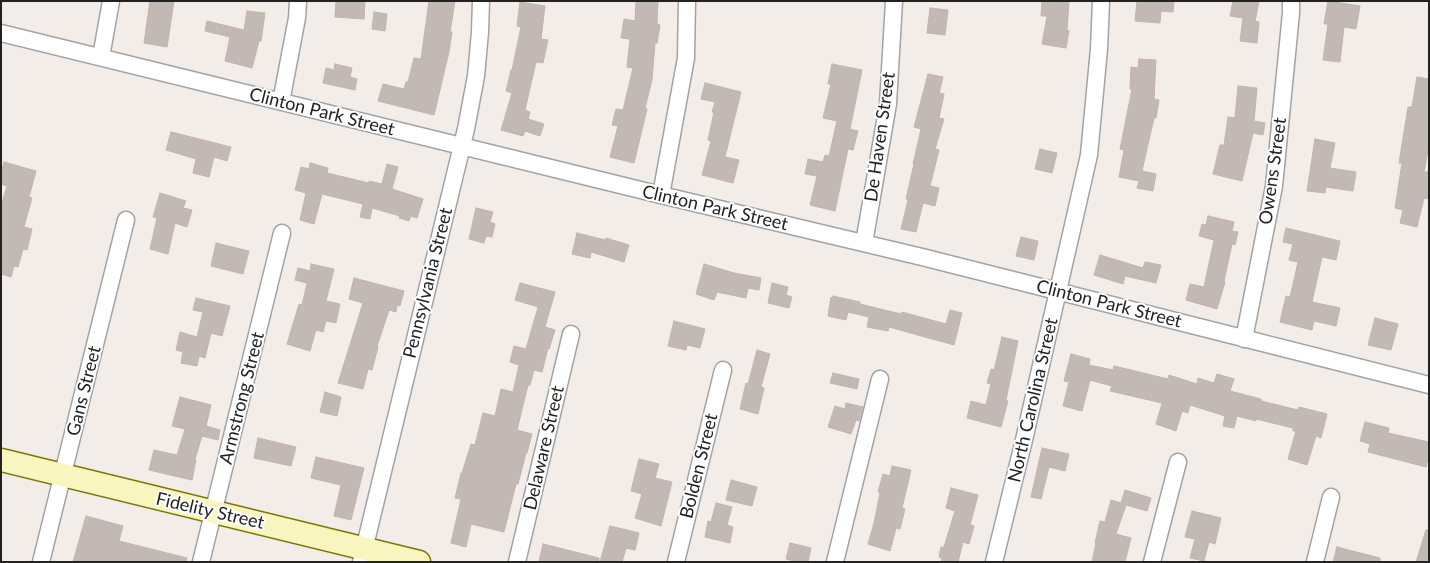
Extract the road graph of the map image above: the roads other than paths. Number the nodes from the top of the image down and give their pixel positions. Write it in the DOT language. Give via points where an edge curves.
graph roads {
  1 [pos="111,1"];
  2 [pos="298,1"];
  3 [pos="481,1"];
  4 [pos="687,1"];
  5 [pos="894,1"];
  6 [pos="1101,1"];
  7 [pos="1291,1"];
  8 [pos="1,33"];
  9 [pos="101,57"];
  10 [pos="281,102"];
  11 [pos="462,146"];
  12 [pos="661,195"];
  13 [pos="126,220"];
  14 [pos="282,233"];
  15 [pos="864,243"];
  16 [pos="1058,291"];
  17 [pos="571,334"];
  18 [pos="1244,339"];
  19 [pos="723,370"];
  20 [pos="880,379"];
  21 [pos="1429,385"];
  22 [pos="1,460"];
  23 [pos="1178,462"];
  24 [pos="63,476"];
  25 [pos="1331,497"];
  26 [pos="214,511"];
  27 [pos="363,555"];
  28 [pos="41,562"];
  29 [pos="201,562"];
  30 [pos="420,562"];
  31 [pos="517,562"];
  32 [pos="676,562"];
  33 [pos="835,562"];
  34 [pos="994,562"];
  35 [pos="1152,562"];
  36 [pos="1314,562"];
  1 -- 9 [label="street"];
  2 -- 10 [label="street"];
  3 -- 11 [label="street, Pennsylvania Street" via="476,76"];
  4 -- 12 [label="street" via="686,58"];
  5 -- 15 [label="street, De Haven Street" via="888,104"];
  6 -- 16 [label="street, North Carolina Street" via="1089,155"];
  7 -- 18 [label="street, Owens Street" via="1274,186"];
  8 -- 9 [label="street, Clinton Park Street"];
  9 -- 10 [label="street, Clinton Park Street"];
  10 -- 11 [label="street, Clinton Park Street"];
  11 -- 12 [label="street, Clinton Park Street"];
  11 -- 27 [label="street, Pennsylvania Street"];
  12 -- 15 [label="street, Clinton Park Street"];
  13 -- 24 [label="street, Gans Street"];
  14 -- 26 [label="street, Armstrong Street"];
  15 -- 16 [label="street, Clinton Park Street"];
  16 -- 18 [label="street, Clinton Park Street"];
  16 -- 34 [label="street, North Carolina Street"];
  17 -- 31 [label="street, Delaware Street"];
  18 -- 21 [label="street, Clinton Park Street"];
  19 -- 32 [label="street, Bolden Street"];
  20 -- 33 [label="street"];
  22 -- 24 [label="main road, Fidelity Street"];
  23 -- 35 [label="street"];
  24 -- 26 [label="main road, Fidelity Street"];
  24 -- 28 [label="street, Gans Street"];
  25 -- 36 [label="street"];
  26 -- 27 [label="main road, Fidelity Street"];
  26 -- 29 [label="street, Armstrong Street"];
  27 -- 30 [label="main road, Fidelity Street"];
}
